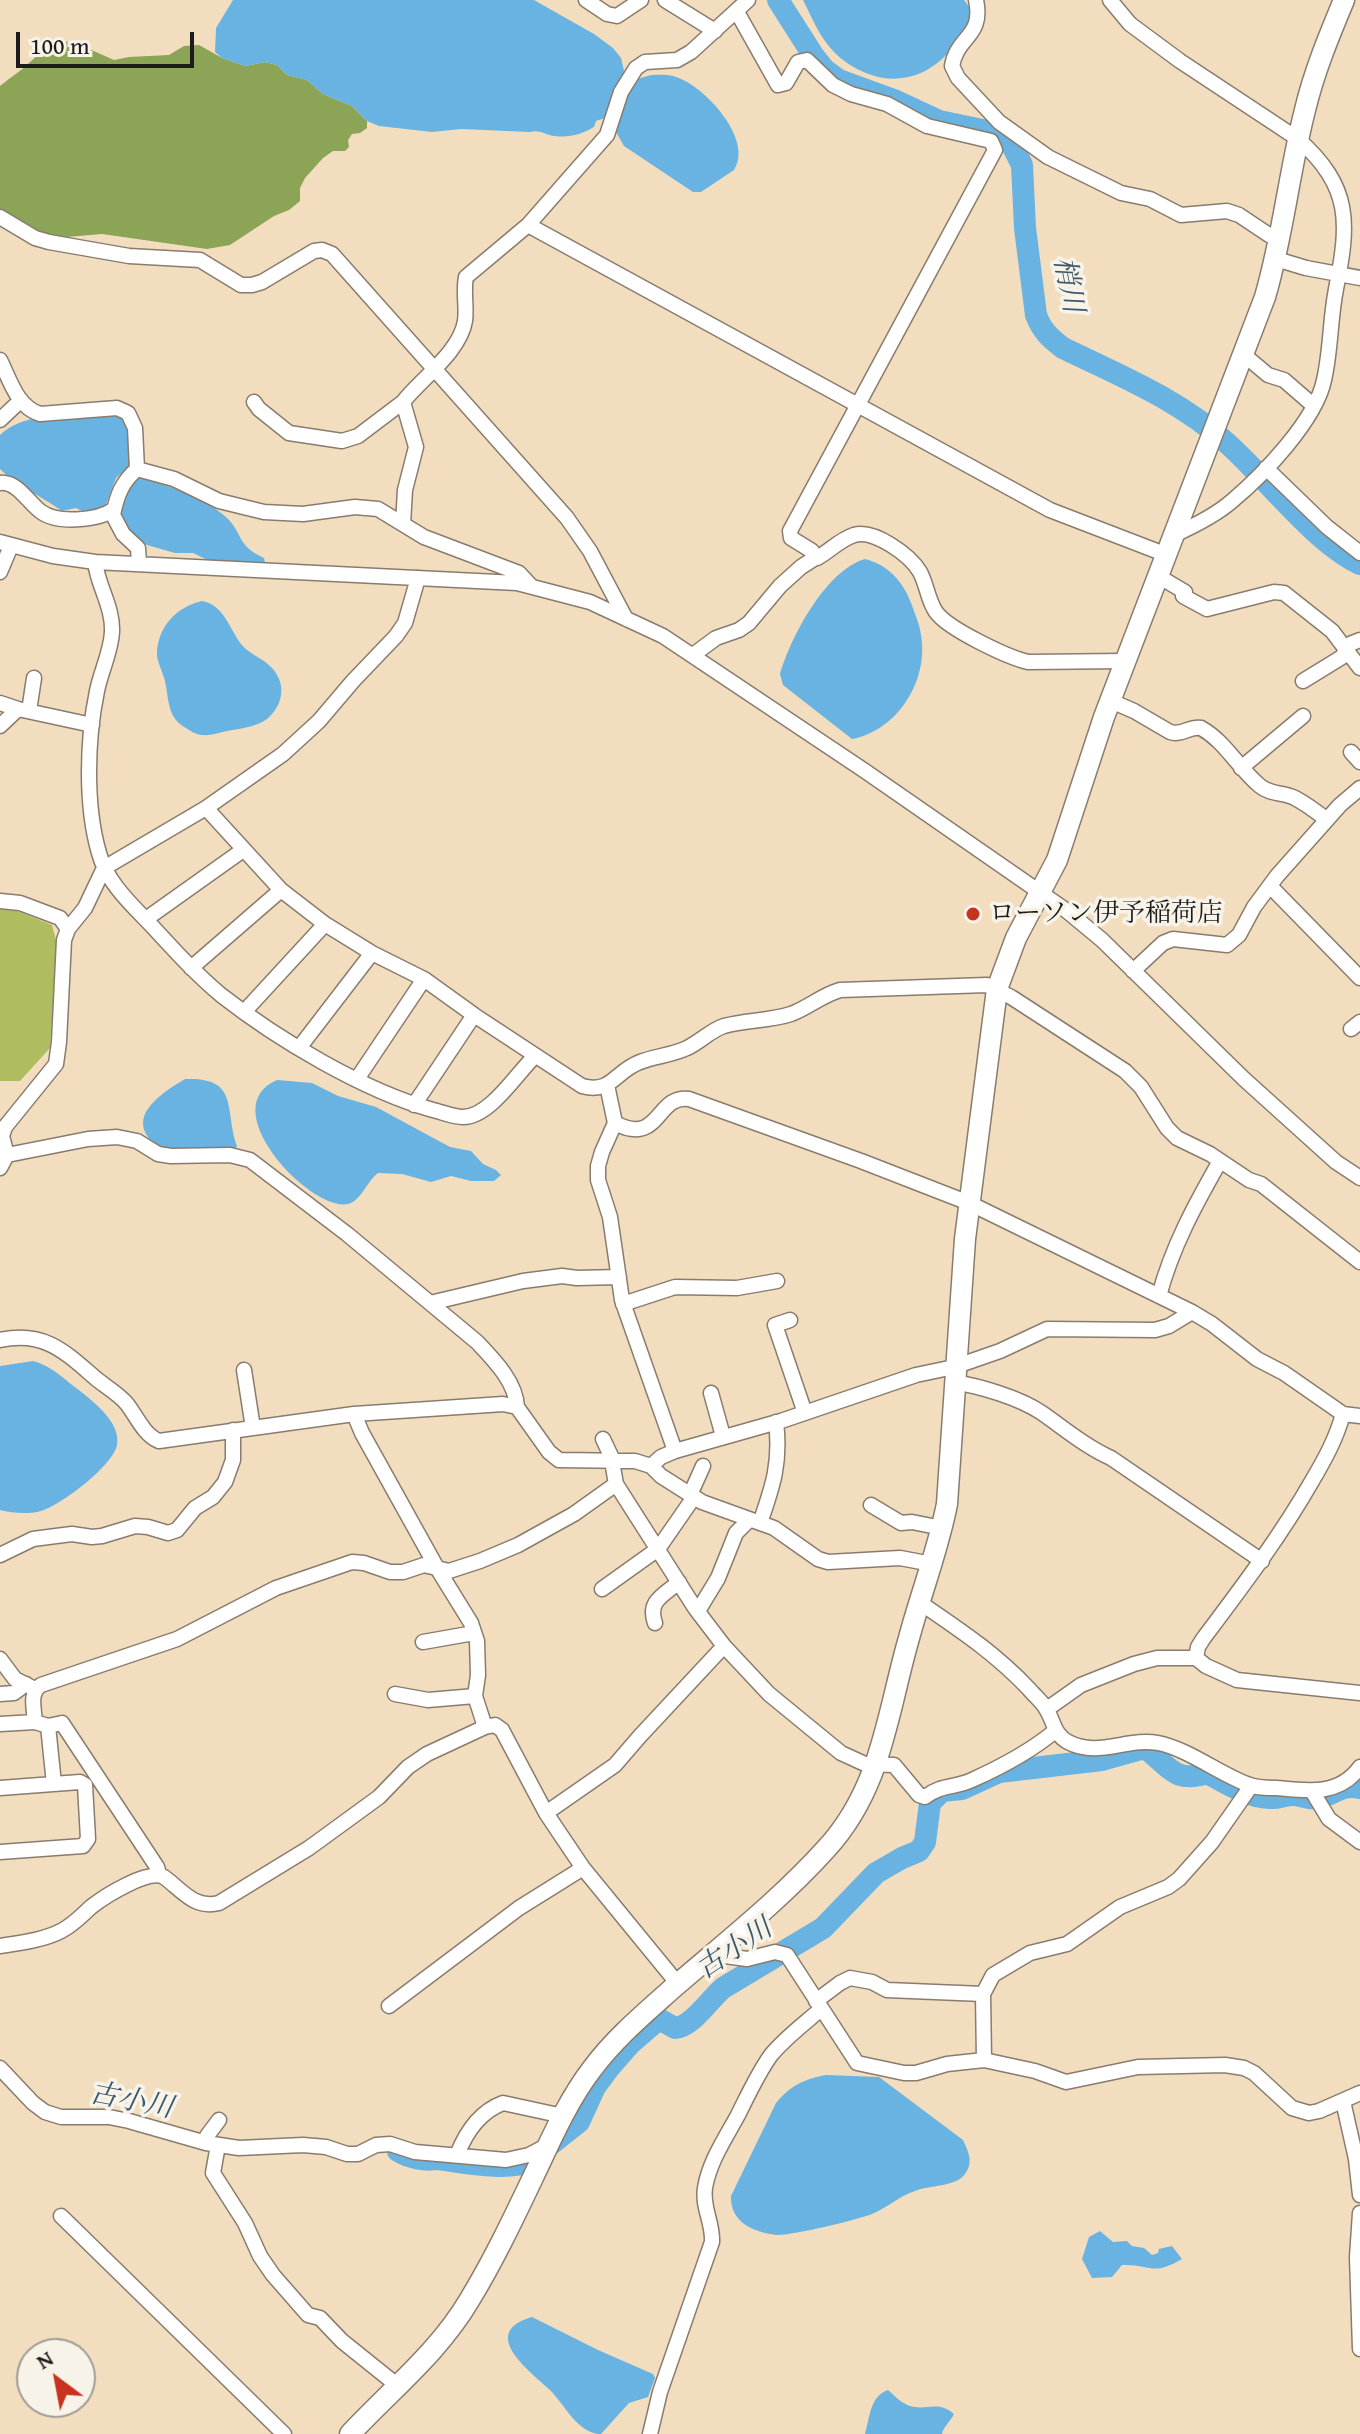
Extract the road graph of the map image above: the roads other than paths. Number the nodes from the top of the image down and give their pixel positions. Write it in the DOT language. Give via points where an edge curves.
graph roads {
  1 [pos="586,0"];
  2 [pos="641,0"];
  3 [pos="665,0"];
  4 [pos="748,0"];
  5 [pos="976,0"];
  6 [pos="1110,0"];
  7 [pos="1342,1"];
  8 [pos="737,12"];
  9 [pos="715,31"];
  10 [pos="1298,139"];
  11 [pos="0,217"];
  12 [pos="528,225"];
  13 [pos="1280,237"];
  14 [pos="1276,259"];
  15 [pos="1339,275"];
  16 [pos="1360,278"];
  17 [pos="1243,354"];
  18 [pos="0,360"];
  19 [pos="434,370"];
  20 [pos="20,401"];
  21 [pos="254,402"];
  22 [pos="403,402"];
  23 [pos="1314,406"];
  24 [pos="859,407"];
  25 [pos="0,420"];
  26 [pos="137,469"];
  27 [pos="1261,472"];
  28 [pos="2,480"];
  29 [pos="114,509"];
  30 [pos="403,524"];
  31 [pos="1174,535"];
  32 [pos="6,544"];
  33 [pos="1360,553"];
  34 [pos="1167,555"];
  35 [pos="815,558"];
  36 [pos="95,562"];
  37 [pos="139,563"];
  38 [pos="0,572"];
  39 [pos="1158,576"];
  40 [pos="418,578"];
  41 [pos="532,587"];
  42 [pos="626,620"];
  43 [pos="1360,640"];
  44 [pos="1345,650"];
  45 [pos="693,655"];
  46 [pos="1125,661"];
  47 [pos="1360,668"];
  48 [pos="34,678"];
  49 [pos="1303,681"];
  50 [pos="1111,701"];
  51 [pos="0,703"];
  52 [pos="23,710"];
  53 [pos="1303,716"];
  54 [pos="92,725"];
  55 [pos="0,726"];
  56 [pos="1241,768"];
  57 [pos="1360,788"];
  58 [pos="206,808"];
  59 [pos="1327,820"];
  60 [pos="243,850"];
  61 [pos="104,868"];
  62 [pos="1270,886"];
  63 [pos="281,890"];
  64 [pos="1042,892"];
  65 [pos="0,901"];
  66 [pos="146,919"];
  67 [pos="325,924"];
  68 [pos="68,929"];
  69 [pos="372,953"];
  70 [pos="191,968"];
  71 [pos="1133,971"];
  72 [pos="1360,978"];
  73 [pos="424,979"];
  74 [pos="997,989"];
  75 [pos="244,1012"];
  76 [pos="474,1015"];
  77 [pos="299,1048"];
  78 [pos="535,1056"];
  79 [pos="357,1079"];
  80 [pos="607,1085"];
  81 [pos="414,1105"];
  82 [pos="615,1123"];
  83 [pos="4,1161"];
  84 [pos="1220,1161"];
  85 [pos="1360,1178"];
  86 [pos="969,1203"];
  87 [pos="1360,1262"];
  88 [pos="619,1277"];
  89 [pos="777,1281"];
  90 [pos="1159,1296"];
  91 [pos="430,1303"];
  92 [pos="623,1304"];
  93 [pos="1192,1312"];
  94 [pos="790,1320"];
  95 [pos="0,1340"];
  96 [pos="244,1370"];
  97 [pos="954,1375"];
  98 [pos="711,1393"];
  99 [pos="517,1407"];
  100 [pos="805,1413"];
  101 [pos="354,1414"];
  102 [pos="1343,1414"];
  103 [pos="1360,1416"];
  104 [pos="776,1422"];
  105 [pos="253,1428"];
  106 [pos="233,1430"];
  107 [pos="723,1436"];
  108 [pos="603,1439"];
  109 [pos="675,1451"];
  110 [pos="611,1462"];
  111 [pos="651,1466"];
  112 [pos="703,1466"];
  113 [pos="616,1484"];
  114 [pos="692,1496"];
  115 [pos="871,1505"];
  116 [pos="755,1522"];
  117 [pos="942,1528"];
  118 [pos="658,1549"];
  119 [pos="0,1555"];
  120 [pos="1262,1561"];
  121 [pos="932,1564"];
  122 [pos="437,1568"];
  123 [pos="679,1582"];
  124 [pos="602,1589"];
  125 [pos="919,1602"];
  126 [pos="698,1611"];
  127 [pos="655,1623"];
  128 [pos="474,1633"];
  129 [pos="423,1642"];
  130 [pos="724,1646"];
  131 [pos="1196,1658"];
  132 [pos="0,1659"];
  133 [pos="31,1687"];
  134 [pos="1360,1693"];
  135 [pos="0,1694"];
  136 [pos="395,1694"];
  137 [pos="475,1696"];
  138 [pos="1047,1709"];
  139 [pos="0,1724"];
  140 [pos="41,1724"];
  141 [pos="485,1727"];
  142 [pos="1055,1731"];
  143 [pos="876,1763"];
  144 [pos="1360,1767"];
  145 [pos="54,1784"];
  146 [pos="1251,1786"];
  147 [pos="0,1788"];
  148 [pos="1312,1791"];
  149 [pos="546,1813"];
  150 [pos="1360,1842"];
  151 [pos="0,1852"];
  152 [pos="583,1868"];
  153 [pos="159,1874"];
  154 [pos="0,1946"];
  155 [pos="711,1954"];
  156 [pos="678,1984"];
  157 [pos="983,1994"];
  158 [pos="819,2005"];
  159 [pos="389,2006"];
  160 [pos="984,2060"];
  161 [pos="0,2068"];
  162 [pos="1360,2093"];
  163 [pos="1343,2101"];
  164 [pos="563,2116"];
  165 [pos="219,2120"];
  166 [pos="212,2144"];
  167 [pos="548,2145"];
  168 [pos="457,2155"];
  169 [pos="1360,2195"];
  170 [pos="1360,2213"];
  171 [pos="61,2216"];
  172 [pos="1360,2349"];
  173 [pos="398,2386"];
  174 [pos="284,2434"];
  175 [pos="350,2434"];
  176 [pos="650,2434"];
  1 -- 2 [label="street" via="617,16"];
  3 -- 9 [label="street"];
  4 -- 8 [label="street"];
  5 -- 13 [label="street" via="978,20 952,66 999,122 1048,157 1121,193 1150,199 1181,215 1227,211"];
  6 -- 10 [label="street" via="1130,24 1180,61"];
  7 -- 10 [label="street"];
  8 -- 9 [label="street"];
  8 -- 24 [label="street" via="778,85 786,83 798,62 807,60 851,94 887,104 927,126 991,141 995,150"];
  9 -- 12 [label="street" via="677,60 645,62 636,68 621,92 607,135"];
  10 -- 13 [label="street"];
  10 -- 15 [label="street" via="1340,194 1345,224"];
  11 -- 19 [label="street" via="49,242 129,256 200,260 241,285 262,282 322,250 332,254"];
  12 -- 19 [label="street" via="466,277 460,336"];
  12 -- 24 [label="street"];
  13 -- 14 [label="street"];
  14 -- 15 [label="street"];
  14 -- 17 [label="street"];
  15 -- 16 [label="street"];
  15 -- 23 [label="street" via="1324,382"];
  17 -- 23 [label="street"];
  17 -- 31 [label="street"];
  18 -- 20 [label="street"];
  19 -- 22 [label="street"];
  19 -- 42 [label="street" via="580,534"];
  20 -- 25 [label="street"];
  20 -- 26 [label="street" via="40,414 117,408 128,413 135,428"];
  21 -- 22 [label="street" via="289,433 342,441 358,436"];
  22 -- 30 [label="street" via="416,447"];
  23 -- 27 [label="street"];
  24 -- 34 [label="street" via="1050,510"];
  24 -- 35 [label="street" via="790,531 791,538"];
  26 -- 29 [label="street" via="119,491"];
  26 -- 30 [label="street" via="174,479 219,501 264,512 368,508"];
  27 -- 31 [label="street" via="1231,502"];
  27 -- 33 [label="street"];
  28 -- 29 [label="street" via="47,516 97,518"];
  29 -- 37 [label="street" via="117,526 138,548"];
  30 -- 41 [label="street" via="519,573"];
  31 -- 34 [label="street"];
  32 -- 36 [label="street"];
  32 -- 38 [label="street"];
  34 -- 39 [label="street"];
  35 -- 45 [label="street" via="780,586 749,623"];
  35 -- 46 [label="street" via="852,536 871,535 916,566 944,621 1004,654 1028,662"];
  36 -- 37 [label="street"];
  36 -- 54 [label="street" via="111,610 112,636"];
  37 -- 40 [label="street"];
  39 -- 44 [label="street" via="1207,609 1284,593 1332,631"];
  39 -- 46 [label="street"];
  40 -- 41 [label="street"];
  40 -- 58 [label="street" via="405,623 319,721 283,754"];
  41 -- 42 [label="street" via="590,602"];
  42 -- 45 [label="street"];
  43 -- 44 [label="street"];
  44 -- 47 [label="street"];
  44 -- 49 [label="street"];
  45 -- 64 [label="street"];
  46 -- 50 [label="street"];
  48 -- 52 [label="street"];
  50 -- 56 [label="street" via="1176,734 1201,728"];
  50 -- 64 [label="street"];
  51 -- 52 [label="street"];
  52 -- 54 [label="street"];
  52 -- 55 [label="street"];
  53 -- 56 [label="street"];
  54 -- 61 [label="street" via="91,810"];
  56 -- 59 [label="street" via="1263,789 1293,797"];
  57 -- 59 [label="street"];
  58 -- 60 [label="street"];
  58 -- 61 [label="street"];
  59 -- 62 [label="street"];
  60 -- 63 [label="street"];
  60 -- 66 [label="street"];
  61 -- 66 [label="street"];
  61 -- 68 [label="street"];
  62 -- 71 [label="street" via="1234,941 1227,945 1173,939"];
  62 -- 72 [label="street"];
  63 -- 67 [label="street"];
  63 -- 70 [label="street"];
  64 -- 71 [label="street"];
  64 -- 74 [label="street" via="1016,938"];
  65 -- 68 [label="street" via="60,918"];
  66 -- 70 [label="street"];
  67 -- 69 [label="street"];
  67 -- 75 [label="street"];
  68 -- 83 [label="street" via="56,1064 5,1127"];
  69 -- 73 [label="street"];
  69 -- 77 [label="street"];
  70 -- 75 [label="street"];
  71 -- 85 [label="street" via="1254,1089"];
  73 -- 76 [label="street"];
  73 -- 79 [label="street"];
  74 -- 80 [label="street" via="976,984 840,990 784,1016 722,1027 684,1049 637,1062"];
  74 -- 84 [label="street" via="1125,1071 1177,1138"];
  74 -- 86 [label="street"];
  75 -- 77 [label="street"];
  76 -- 78 [label="street"];
  76 -- 81 [label="street"];
  77 -- 79 [label="street"];
  78 -- 80 [label="street" via="582,1086"];
  78 -- 81 [label="street" via="472,1115"];
  79 -- 81 [label="street"];
  80 -- 82 [label="street"];
  82 -- 86 [label="street" via="642,1130 680,1098 689,1099"];
  82 -- 88 [label="street" via="602,1152 598,1180"];
  83 -- 91 [label="street" via="88,1139 117,1137 158,1154 250,1160"];
  84 -- 87 [label="street" via="1261,1184"];
  84 -- 90 [label="street" via="1182,1231"];
  86 -- 90 [label="street"];
  86 -- 97 [label="street"];
  88 -- 91 [label="street" via="523,1281"];
  88 -- 92 [label="street"];
  89 -- 92 [label="street" via="737,1288 675,1287"];
  90 -- 93 [label="street"];
  91 -- 99 [label="street" via="496,1362 516,1394"];
  92 -- 109 [label="street"];
  93 -- 97 [label="street" via="1155,1330 1047,1329"];
  93 -- 102 [label="street"];
  94 -- 100 [label="street" via="775,1325"];
  95 -- 106 [label="street" via="34,1338 57,1348 125,1402 159,1441"];
  96 -- 105 [label="street"];
  97 -- 100 [label="street" via="916,1375"];
  97 -- 117 [label="street"];
  97 -- 120 [label="street" via="1042,1413"];
  98 -- 107 [label="street"];
  99 -- 101 [label="street"];
  99 -- 110 [label="street" via="559,1460"];
  100 -- 104 [label="street"];
  101 -- 105 [label="street"];
  101 -- 122 [label="street"];
  102 -- 103 [label="street"];
  102 -- 120 [label="street" via="1337,1437"];
  104 -- 107 [label="street"];
  104 -- 116 [label="street" via="776,1472"];
  105 -- 106 [label="street"];
  106 -- 119 [label="street" via="233,1460 225,1482 177,1530 135,1526 102,1536 33,1539"];
  107 -- 109 [label="street"];
  108 -- 110 [label="street"];
  109 -- 111 [label="street"];
  110 -- 111 [label="street"];
  110 -- 113 [label="street"];
  111 -- 114 [label="street"];
  112 -- 114 [label="street"];
  113 -- 118 [label="street"];
  113 -- 122 [label="street" via="518,1545 449,1571"];
  114 -- 116 [label="street"];
  114 -- 118 [label="street"];
  115 -- 117 [label="street" via="901,1523"];
  116 -- 121 [label="street" via="828,1562 900,1558"];
  116 -- 126 [label="street" via="736,1533"];
  117 -- 121 [label="street"];
  118 -- 123 [label="street"];
  118 -- 124 [label="street"];
  120 -- 131 [label="street" via="1203,1639"];
  121 -- 125 [label="street"];
  122 -- 128 [label="street"];
  122 -- 133 [label="street" via="424,1565 390,1572 352,1562 276,1588 177,1639"];
  123 -- 126 [label="street"];
  123 -- 127 [label="street" via="653,1605"];
  125 -- 138 [label="street" via="974,1638"];
  125 -- 143 [label="street"];
  126 -- 130 [label="street"];
  128 -- 129 [label="street"];
  128 -- 137 [label="street"];
  130 -- 143 [label="street" via="769,1694 841,1753"];
  130 -- 149 [label="street" via="615,1765"];
  131 -- 134 [label="street" via="1237,1680"];
  131 -- 138 [label="street" via="1134,1664 1081,1685"];
  132 -- 133 [label="street" via="9,1674"];
  133 -- 135 [label="street"];
  133 -- 140 [label="street"];
  136 -- 137 [label="street" via="428,1700"];
  137 -- 141 [label="street"];
  138 -- 142 [label="street"];
  139 -- 140 [label="street"];
  140 -- 145 [label="street"];
  140 -- 153 [label="street" via="62,1723"];
  141 -- 149 [label="street" via="502,1730"];
  141 -- 153 [label="street" via="427,1754 309,1848 219,1903 198,1903"];
  142 -- 143 [label="street" via="973,1780 941,1787 925,1797 894,1765"];
  142 -- 146 [label="street" via="1069,1743 1096,1749 1159,1743"];
  143 -- 155 [label="street" via="851,1818 826,1849"];
  144 -- 148 [label="street" via="1341,1785"];
  145 -- 147 [label="street"];
  145 -- 151 [label="street" via="85,1785 88,1839 83,1846"];
  146 -- 148 [label="street"];
  146 -- 157 [label="street" via="1179,1879 1120,1907 1067,1944 1030,1953 1003,1968"];
  148 -- 150 [label="street" via="1329,1819"];
  149 -- 152 [label="street"];
  152 -- 156 [label="street"];
  152 -- 159 [label="street" via="519,1908"];
  153 -- 154 [label="street" via="123,1886 58,1933"];
  155 -- 156 [label="street"];
  155 -- 158 [label="street" via="747,1959 775,1952 787,1955"];
  156 -- 164 [label="street" via="609,2047"];
  157 -- 158 [label="street" via="887,1990 850,1978"];
  157 -- 160 [label="street"];
  158 -- 160 [label="street" via="857,2063 916,2073"];
  158 -- 176 [label="street" via="760,2072 713,2161 704,2200 712,2242"];
  160 -- 163 [label="street" via="1066,2082 1138,2067 1225,2065 1254,2073 1301,2112"];
  161 -- 166 [label="street" via="45,2112 109,2117"];
  162 -- 163 [label="street"];
  163 -- 169 [label="street"];
  164 -- 167 [label="street"];
  164 -- 168 [label="street" via="503,2103 472,2126"];
  165 -- 166 [label="street" via="207,2136"];
  166 -- 168 [label="street" via="303,2145 358,2154 390,2144"];
  166 -- 173 [label="street" via="213,2173 273,2275 308,2315 320,2318"];
  167 -- 168 [label="street" via="506,2160"];
  167 -- 173 [label="street" via="471,2298 442,2340"];
  170 -- 172 [label="street"];
  171 -- 174 [label="street"];
  173 -- 175 [label="street"];
}
